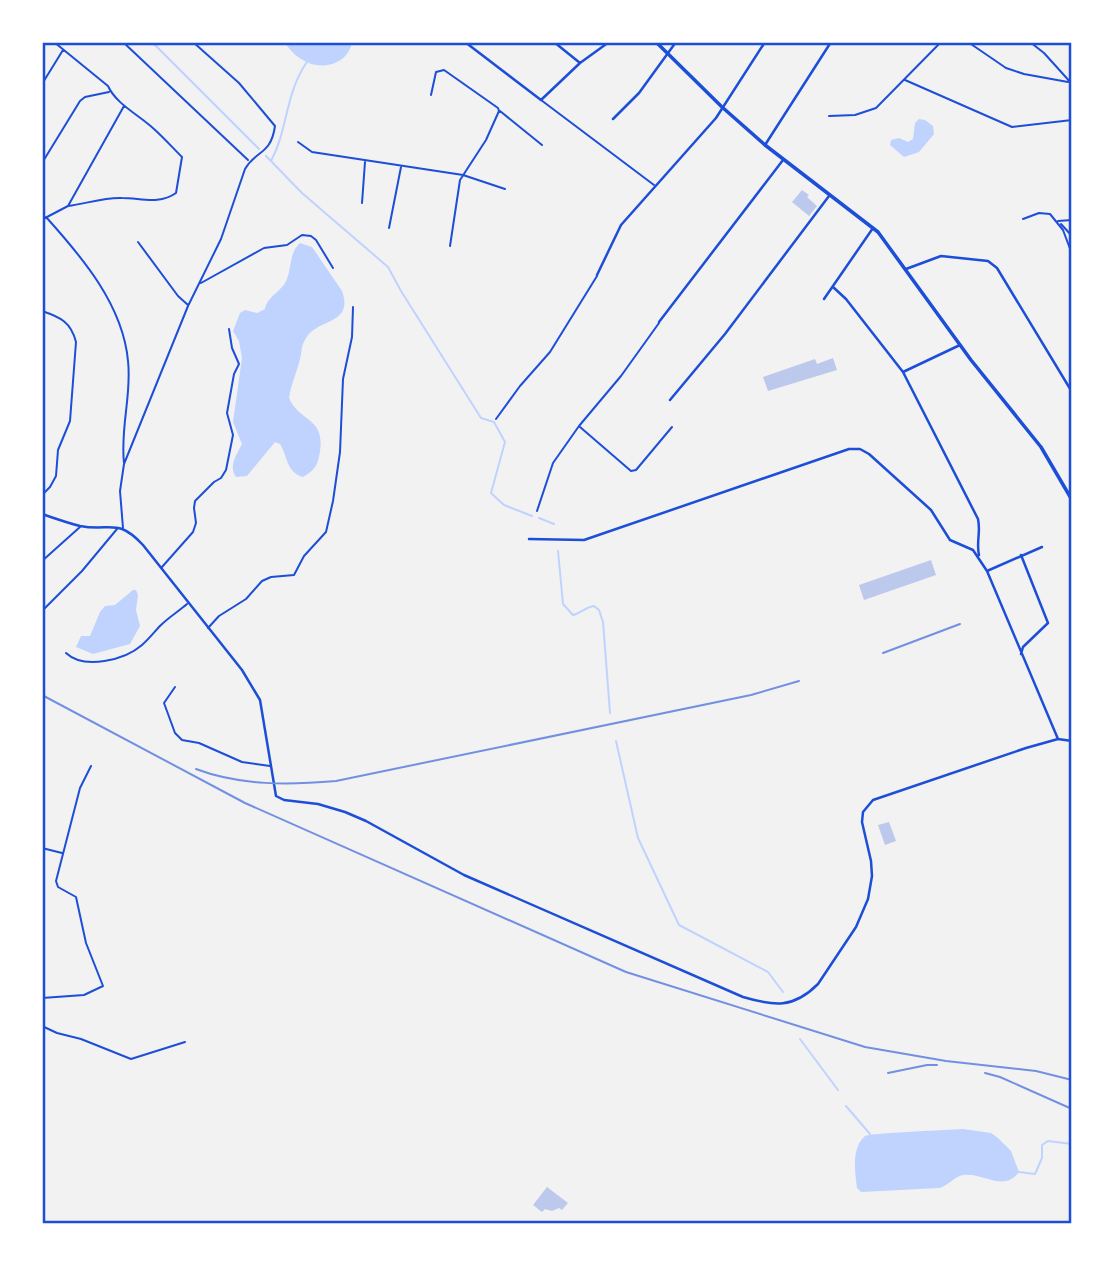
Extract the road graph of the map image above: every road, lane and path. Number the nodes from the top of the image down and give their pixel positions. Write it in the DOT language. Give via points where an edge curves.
graph roads {
  1 [pos="54,42"];
  2 [pos="123,42"];
  3 [pos="193,42"];
  4 [pos="465,42"];
  5 [pos="554,42"];
  6 [pos="609,42"];
  7 [pos="656,42"];
  8 [pos="676,42"];
  9 [pos="765,42"];
  10 [pos="831,42"];
  11 [pos="941,42"];
  12 [pos="968,42"];
  13 [pos="1030,42"];
  14 [pos="63,50"];
  15 [pos="668,54"];
  16 [pos="580,63"];
  17 [pos="905,80"];
  18 [pos="1068,82"];
  19 [pos="42,84"];
  20 [pos="1072,84"];
  21 [pos="110,92"];
  22 [pos="431,95"];
  23 [pos="541,100"];
  24 [pos="125,105"];
  25 [pos="722,107"];
  26 [pos="499,109"];
  27 [pos="829,116"];
  28 [pos="613,119"];
  29 [pos="1072,120"];
  30 [pos="298,142"];
  31 [pos="542,145"];
  32 [pos="765,145"];
  33 [pos="365,160"];
  34 [pos="783,160"];
  35 [pos="249,161"];
  36 [pos="42,163"];
  37 [pos="401,166"];
  38 [pos="463,175"];
  39 [pos="655,186"];
  40 [pos="505,189"];
  41 [pos="829,196"];
  42 [pos="362,203"];
  43 [pos="68,206"];
  44 [pos="46,217"];
  45 [pos="1023,219"];
  46 [pos="42,220"];
  47 [pos="1072,220"];
  48 [pos="1057,221"];
  49 [pos="389,228"];
  50 [pos="873,228"];
  51 [pos="1072,236"];
  52 [pos="138,242"];
  53 [pos="450,246"];
  54 [pos="1072,254"];
  55 [pos="332,268"];
  56 [pos="906,269"];
  57 [pos="597,275"];
  58 [pos="200,283"];
  59 [pos="833,287"];
  60 [pos="824,299"];
  61 [pos="188,306"];
  62 [pos="353,307"];
  63 [pos="42,311"];
  64 [pos="659,322"];
  65 [pos="229,329"];
  66 [pos="960,345"];
  67 [pos="903,372"];
  68 [pos="1072,392"];
  69 [pos="670,400"];
  70 [pos="496,419"];
  71 [pos="579,426"];
  72 [pos="672,427"];
  73 [pos="124,464"];
  74 [pos="42,495"];
  75 [pos="1072,500"];
  76 [pos="537,511"];
  77 [pos="42,514"];
  78 [pos="81,526"];
  79 [pos="121,527"];
  80 [pos="529,539"];
  81 [pos="1042,547"];
  82 [pos="1021,555"];
  83 [pos="979,558"];
  84 [pos="42,561"];
  85 [pos="161,567"];
  86 [pos="987,571"];
  87 [pos="188,603"];
  88 [pos="42,611"];
  89 [pos="208,628"];
  90 [pos="66,653"];
  91 [pos="1021,654"];
  92 [pos="175,687"];
  93 [pos="1058,739"];
  94 [pos="1072,741"];
  95 [pos="92,766"];
  96 [pos="271,766"];
  97 [pos="42,848"];
  98 [pos="63,853"];
  99 [pos="42,998"];
  100 [pos="42,1027"];
  101 [pos="184,1042"];
  1 -- 14 [label="lane"];
  2 -- 35 [label="lane"];
  3 -- 35 [label="lane" via="239,83 275,126 268,148"];
  4 -- 23 [label="street"];
  5 -- 16 [label="street"];
  6 -- 16 [label="street"];
  7 -- 15 [label="street"];
  8 -- 15 [label="street"];
  9 -- 25 [label="street"];
  10 -- 32 [label="street"];
  11 -- 17 [label="lane"];
  12 -- 18 [label="lane" via="1006,68"];
  13 -- 18 [label="lane"];
  14 -- 19 [label="lane"];
  14 -- 21 [label="lane"];
  15 -- 25 [label="street"];
  15 -- 28 [label="street"];
  16 -- 23 [label="street"];
  17 -- 27 [label="lane" via="876,108"];
  17 -- 29 [label="lane" via="1012,127"];
  18 -- 20 [label="lane"];
  21 -- 24 [label="lane"];
  21 -- 36 [label="lane" via="80,101"];
  22 -- 26 [label="lane" via="436,72 444,70"];
  23 -- 39 [label="lane"];
  24 -- 43 [label="lane"];
  24 -- 43 [label="lane" via="182,157 176,193 168,199 122,198"];
  25 -- 32 [label="street"];
  25 -- 39 [label="street"];
  26 -- 31 [label="lane"];
  26 -- 38 [label="lane"];
  30 -- 33 [label="lane" via="312,152"];
  32 -- 34 [label="street"];
  33 -- 37 [label="lane"];
  33 -- 42 [label="lane"];
  34 -- 41 [label="street"];
  34 -- 64 [label="street"];
  35 -- 58 [label="lane"];
  37 -- 38 [label="lane"];
  37 -- 49 [label="lane"];
  38 -- 40 [label="lane"];
  38 -- 53 [label="lane"];
  39 -- 57 [label="street" via="621,225"];
  41 -- 50 [label="street"];
  41 -- 69 [label="street"];
  43 -- 44 [label="lane"];
  44 -- 46 [label="lane"];
  44 -- 73 [label="lane" via="81,256 120,328 128,361 121,442"];
  45 -- 48 [label="lane" via="1039,213 1050,214"];
  47 -- 48 [label="lane"];
  48 -- 51 [label="lane"];
  48 -- 54 [label="lane"];
  50 -- 56 [label="street"];
  50 -- 59 [label="street"];
  52 -- 61 [label="lane"];
  55 -- 58 [label="lane" via="316,240 302,235 287,245 253,253"];
  56 -- 66 [label="street"];
  56 -- 68 [label="street" via="941,256 988,261 997,268"];
  57 -- 70 [label="lane" via="550,352"];
  58 -- 61 [label="lane"];
  59 -- 60 [label="street"];
  59 -- 67 [label="street"];
  61 -- 73 [label="lane"];
  62 -- 89 [label="lane" via="340,452 326,531 294,575 262,581"];
  63 -- 74 [label="lane" via="67,323 76,342 70,421 58,450 56,476"];
  64 -- 71 [label="lane"];
  65 -- 85 [label="lane" via="239,364 226,413 233,435 226,470 195,501 193,532"];
  66 -- 67 [label="street"];
  66 -- 75 [label="street" via="1041,447"];
  67 -- 83 [label="street" via="978,519"];
  71 -- 72 [label="lane" via="631,471"];
  71 -- 76 [label="lane" via="553,463"];
  73 -- 79 [label="lane"];
  77 -- 78 [label="street"];
  78 -- 79 [label="street"];
  78 -- 84 [label="lane"];
  79 -- 85 [label="street"];
  79 -- 88 [label="lane"];
  80 -- 83 [label="street" via="584,540 854,449 869,454 931,510 950,540 973,550"];
  81 -- 82 [label="street"];
  82 -- 86 [label="street"];
  82 -- 91 [label="street" via="1048,623"];
  83 -- 86 [label="street"];
  85 -- 87 [label="street"];
  86 -- 91 [label="street"];
  87 -- 89 [label="street"];
  87 -- 90 [label="lane" via="141,647 127,653 84,663"];
  89 -- 96 [label="street" via="260,700"];
  91 -- 93 [label="street"];
  92 -- 96 [label="lane" via="163,703 182,740 242,762"];
  93 -- 94 [label="street"];
  93 -- 96 [label="street" via="873,800 863,812 872,876 859,920 809,993 771,1005 743,997 464,875 345,812 284,800 273,790"];
  95 -- 98 [label="lane" via="80,788"];
  97 -- 98 [label="lane"];
  98 -- 99 [label="lane" via="56,881 76,897 86,943 103,986 84,995"];
  100 -- 101 [label="lane" via="131,1059"];
}
